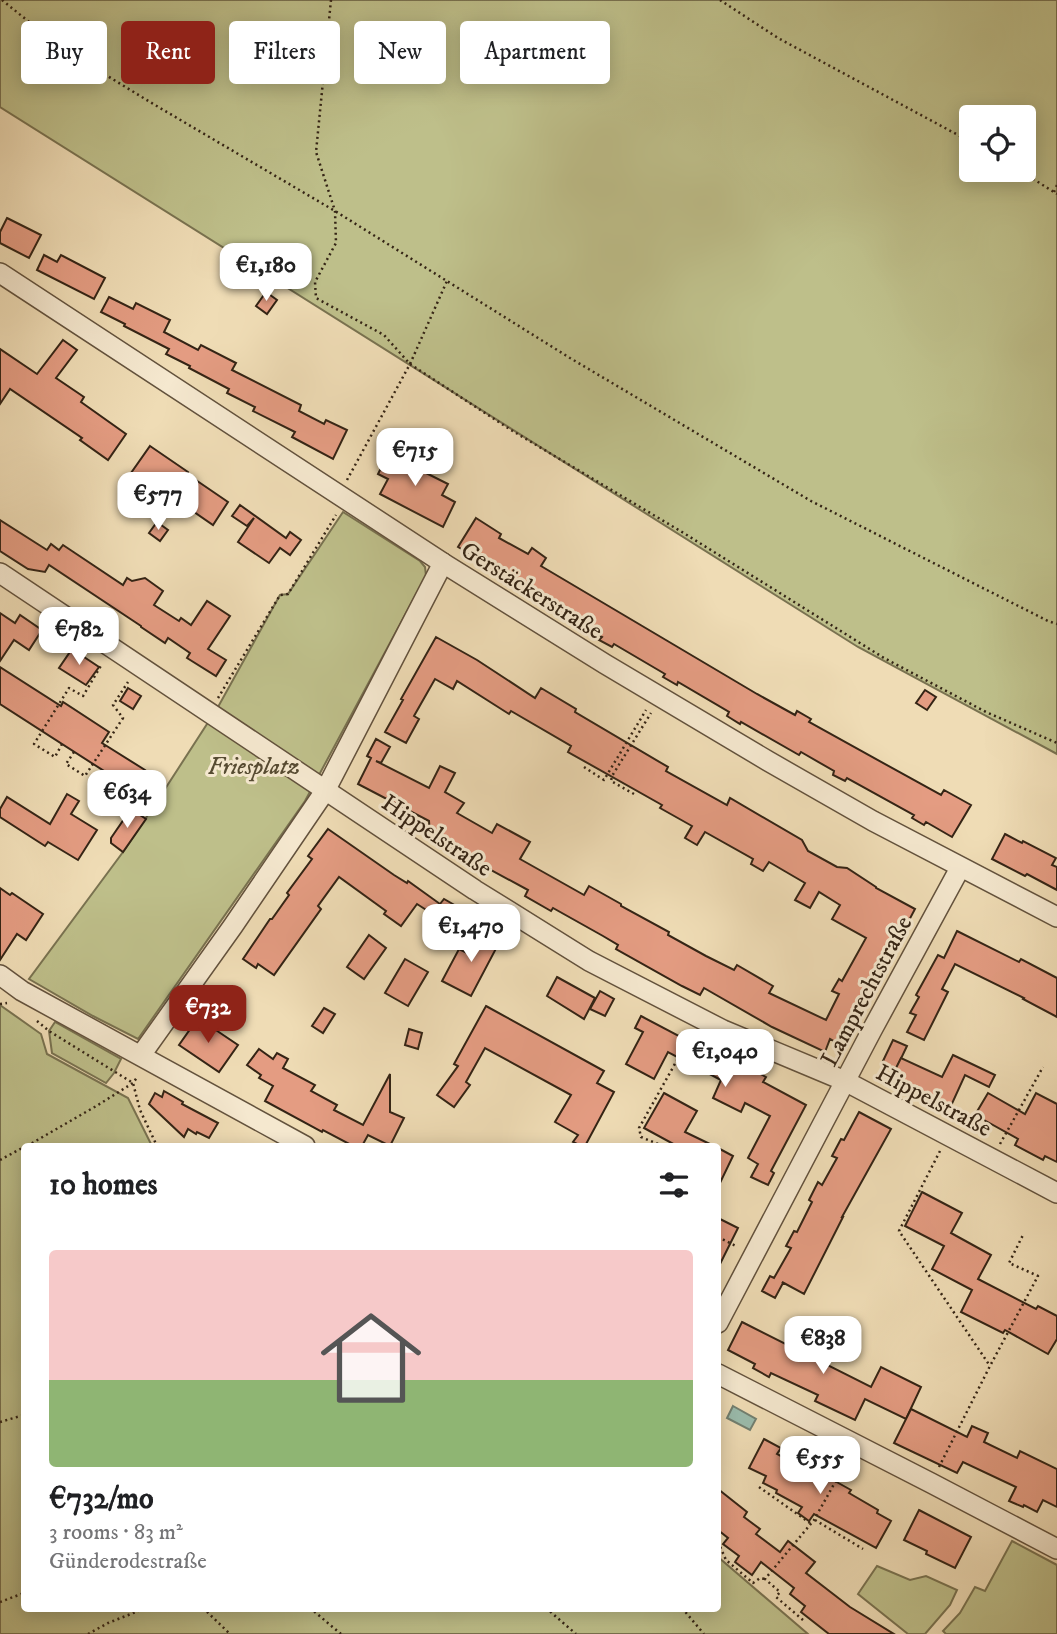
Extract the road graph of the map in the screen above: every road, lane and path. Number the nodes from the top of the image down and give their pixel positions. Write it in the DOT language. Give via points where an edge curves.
graph roads {
  1 [pos="2,0"];
  2 [pos="331,0"];
  3 [pos="720,0"];
  4 [pos="959,136"];
  5 [pos="1036,181"];
  6 [pos="1057,185"];
  7 [pos="1055,193"];
  8 [pos="335,211"];
  9 [pos="0,273"];
  10 [pos="447,281"];
  11 [pos="410,364"];
  12 [pos="342,497"];
  13 [pos="443,563"];
  14 [pos="0,573"];
  15 [pos="1057,624"];
  16 [pos="112,648"];
  17 [pos="139,666"];
  18 [pos="658,695"];
  19 [pos="209,713"];
  20 [pos="1057,743"];
  21 [pos="62,744"];
  22 [pos="74,752"];
  23 [pos="584,767"];
  24 [pos="325,790"];
  25 [pos="634,794"];
  26 [pos="960,868"];
  27 [pos="1057,917"];
  28 [pos="0,975"];
  29 [pos="31,1017"];
  30 [pos="713,1048"];
  31 [pos="141,1055"];
  32 [pos="1043,1067"];
  33 [pos="845,1081"];
  34 [pos="133,1083"];
  35 [pos="948,1135"];
  36 [pos="33,1143"];
  37 [pos="156,1143"];
  38 [pos="300,1143"];
  39 [pos="656,1143"];
  40 [pos="21,1150"];
  41 [pos="992,1159"];
  42 [pos="0,1160"];
  43 [pos="1057,1193"];
  44 [pos="1024,1235"];
  45 [pos="721,1239"];
  46 [pos="753,1255"];
  47 [pos="721,1317"];
  48 [pos="990,1366"];
  49 [pos="721,1376"];
  50 [pos="21,1416"];
  51 [pos="0,1422"];
  52 [pos="832,1473"];
  53 [pos="931,1483"];
  54 [pos="759,1487"];
  55 [pos="813,1522"];
  56 [pos="721,1549"];
  57 [pos="863,1549"];
  58 [pos="1057,1549"];
  59 [pos="765,1579"];
  60 [pos="21,1594"];
  61 [pos="0,1602"];
  62 [pos="136,1612"];
  63 [pos="207,1612"];
  64 [pos="315,1612"];
  65 [pos="551,1612"];
  66 [pos="685,1612"];
  67 [pos="803,1620"];
  68 [pos="88,1634"];
  69 [pos="230,1634"];
  70 [pos="341,1634"];
  71 [pos="576,1634"];
  72 [pos="704,1634"];
  1 -- 8 [label="path" via="60,47"];
  2 -- 8 [label="path" via="316,152"];
  3 -- 4 [label="path" via="778,38"];
  5 -- 7 [label="path"];
  6 -- 7 [label="path"];
  8 -- 10 [label="path"];
  8 -- 11 [label="path" via="336,243 315,282 316,298 384,335"];
  9 -- 12 [label="street, Gerstäckerstraße"];
  10 -- 11 [label="path"];
  10 -- 15 [label="path" via="810,501"];
  11 -- 12 [label="path"];
  11 -- 20 [label="path" via="884,658"];
  12 -- 13 [label="street, Gerstäckerstraße"];
  12 -- 19 [label="path" via="288,594 280,595"];
  13 -- 18 [label="street, Gerstäckerstraße"];
  13 -- 24 [label="street"];
  14 -- 16 [label="street, Hippelstraße"];
  16 -- 17 [label="street, Hippelstraße"];
  16 -- 21 [label="path" via="83,696 69,688 34,744 55,757"];
  17 -- 19 [label="street, Hippelstraße"];
  17 -- 22 [label="path" via="113,705 122,719 85,776 66,764"];
  18 -- 23 [label="path" via="604,780"];
  18 -- 25 [label="path" via="612,776 611,781"];
  18 -- 26 [label="street, Gerstäckerstraße"];
  19 -- 24 [label="street, Hippelstraße"];
  24 -- 31 [label="street"];
  24 -- 33 [label="street, Hippelstraße" via="589,961 723,1030"];
  26 -- 27 [label="street, Gerstäckerstraße"];
  26 -- 33 [label="street, Lamprechtstraße"];
  28 -- 31 [label="street"];
  29 -- 34 [label="path"];
  30 -- 39 [label="path" via="690,1037 639,1128 641,1137"];
  31 -- 34 [label="path" via="145,1066"];
  31 -- 38 [label="street"];
  32 -- 41 [label="path"];
  33 -- 35 [label="street, Hippelstraße"];
  33 -- 46 [label="street, Lamprechtstraße"];
  34 -- 36 [label="path"];
  34 -- 37 [label="path"];
  35 -- 41 [label="street, Hippelstraße"];
  35 -- 48 [label="path" via="899,1231"];
  40 -- 42 [label="path"];
  41 -- 43 [label="street, Hippelstraße"];
  44 -- 48 [label="path" via="1009,1263 1038,1276"];
  45 -- 46 [label="path"];
  46 -- 47 [label="street, Lamprechtstraße"];
  48 -- 53 [label="path"];
  49 -- 53 [label="street"];
  50 -- 51 [label="path"];
  52 -- 55 [label="path" via="838,1477"];
  53 -- 58 [label="street"];
  54 -- 55 [label="path"];
  55 -- 57 [label="path"];
  55 -- 59 [label="path"];
  56 -- 59 [label="path" via="726,1560 753,1583"];
  59 -- 67 [label="path" via="780,1592 776,1597"];
  60 -- 61 [label="path"];
  62 -- 68 [label="path"];
  63 -- 69 [label="path"];
  64 -- 70 [label="path"];
  65 -- 71 [label="path"];
  66 -- 72 [label="path"];
}
